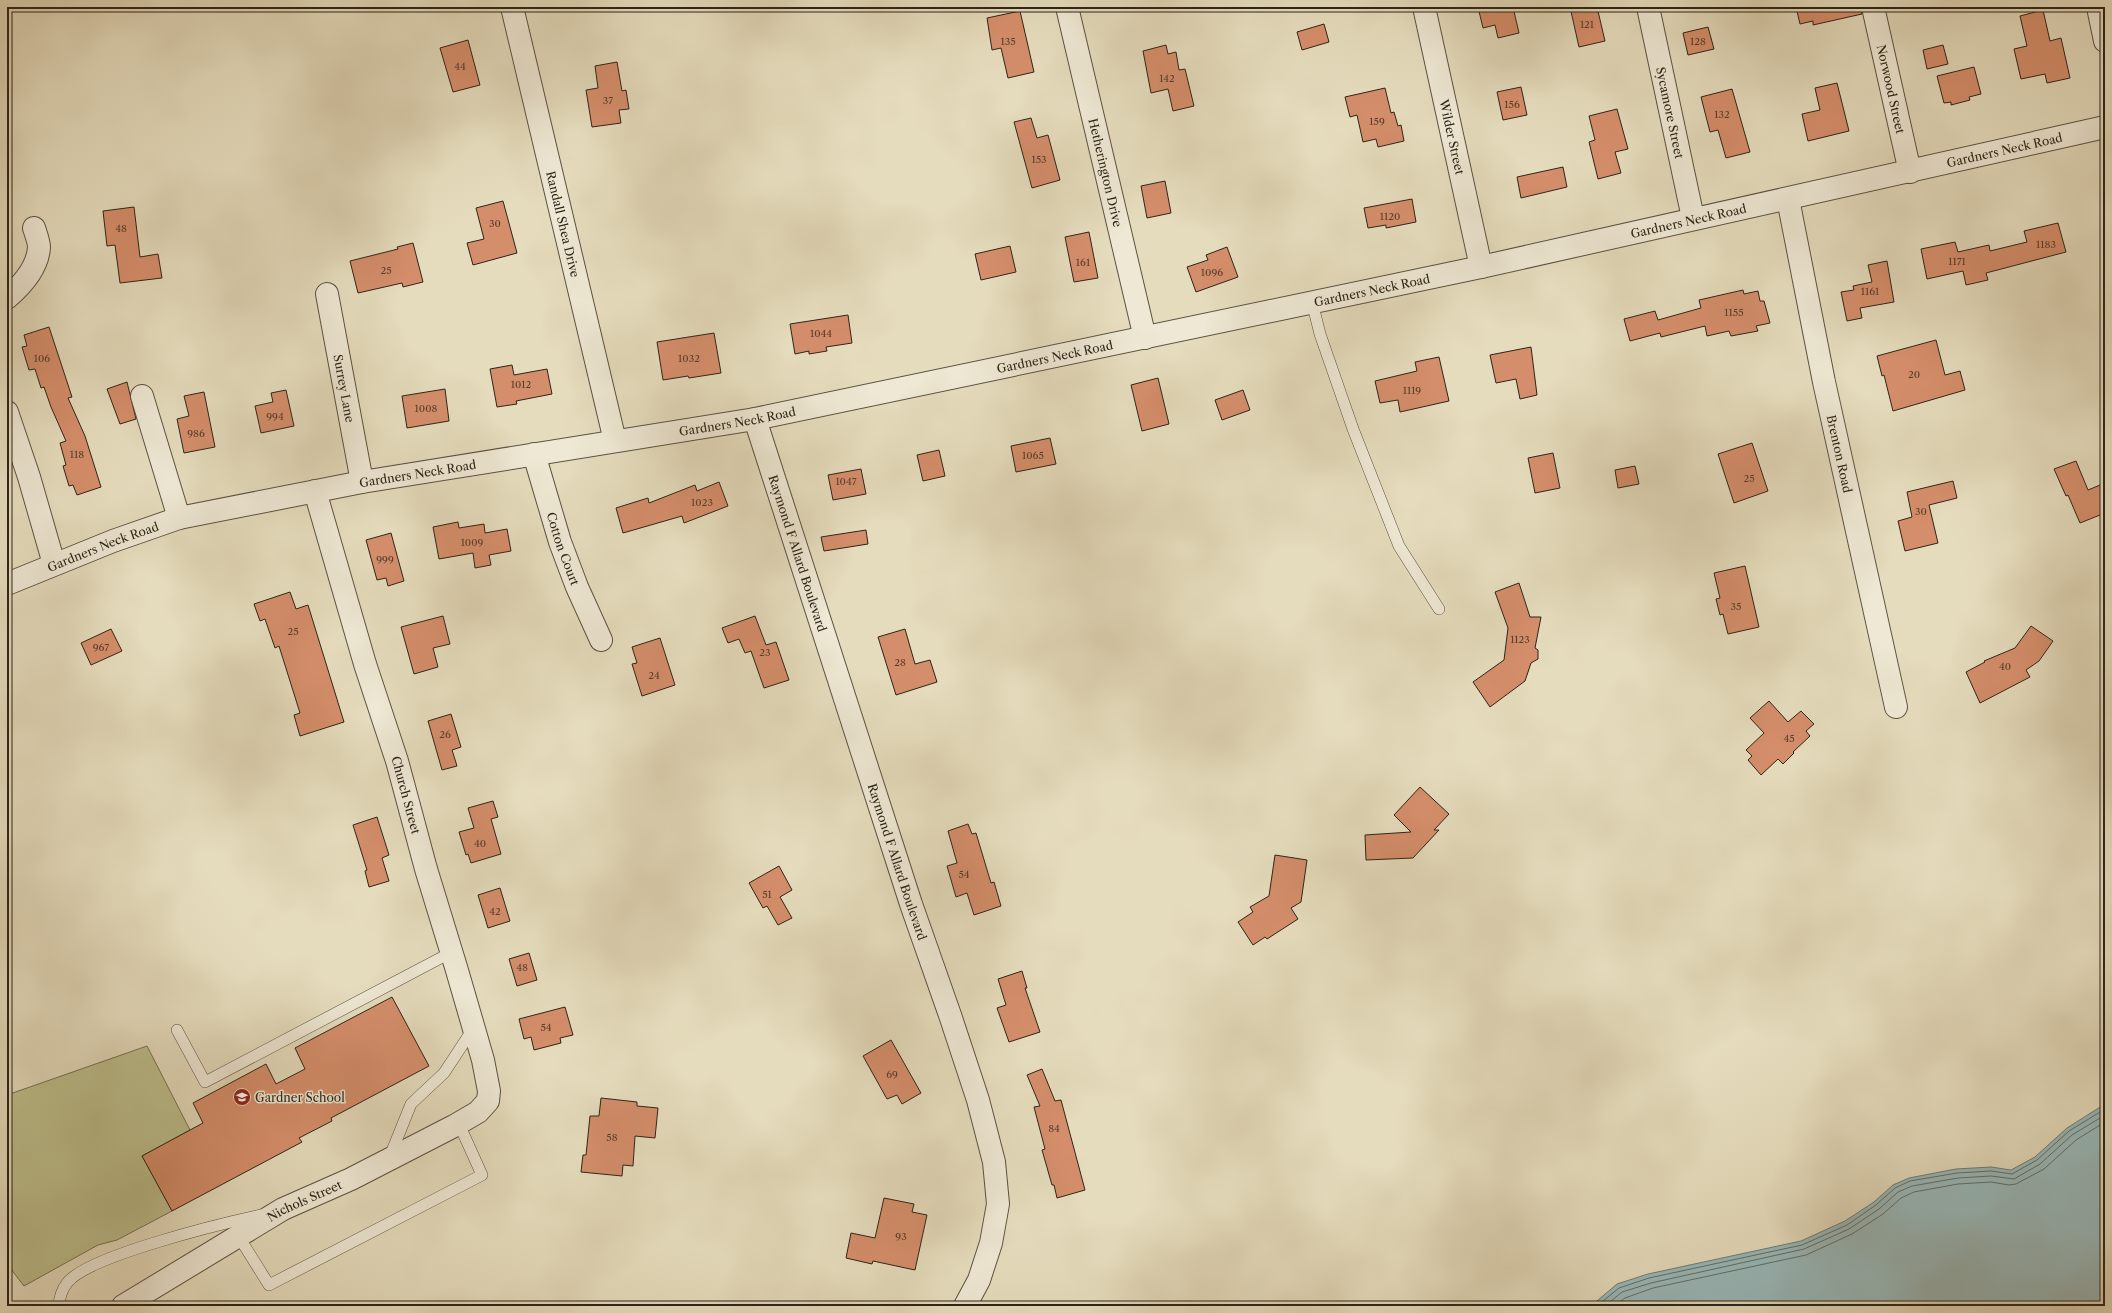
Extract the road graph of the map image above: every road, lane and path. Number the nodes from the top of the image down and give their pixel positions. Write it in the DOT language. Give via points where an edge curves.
graph roads {
  1 [pos="512,7"];
  2 [pos="1067,7"];
  3 [pos="1424,7"];
  4 [pos="1648,7"];
  5 [pos="1873,7"];
  6 [pos="2098,7"];
  7 [pos="2105,42"];
  8 [pos="2105,127"];
  9 [pos="1910,172"];
  10 [pos="1788,199"];
  11 [pos="1693,218"];
  12 [pos="34,228"];
  13 [pos="1481,266"];
  14 [pos="327,294"];
  15 [pos="7,298"];
  16 [pos="1312,302"];
  17 [pos="1145,338"];
  18 [pos="142,396"];
  19 [pos="7,412"];
  20 [pos="756,419"];
  21 [pos="616,442"];
  22 [pos="534,454"];
  23 [pos="362,482"];
  24 [pos="315,491"];
  25 [pos="180,518"];
  26 [pos="54,564"];
  27 [pos="7,584"];
  28 [pos="1439,609"];
  29 [pos="601,640"];
  30 [pos="1896,707"];
  31 [pos="452,952"];
  32 [pos="474,1028"];
  33 [pos="177,1030"];
  34 [pos="488,1101"];
  35 [pos="459,1124"];
  36 [pos="389,1160"];
  37 [pos="283,1209"];
  38 [pos="239,1237"];
  39 [pos="60,1306"];
  40 [pos="123,1306"];
  41 [pos="965,1306"];
  1 -- 21 [label="street, Randall Shea Drive"];
  2 -- 17 [label="street, Hetherington Drive"];
  3 -- 13 [label="street, Wilder Street"];
  4 -- 11 [label="street, Sycamore Street"];
  5 -- 9 [label="street, Norwood Street"];
  6 -- 7 [label="street"];
  8 -- 9 [label="street, Gardners Neck Road"];
  9 -- 10 [label="street, Gardners Neck Road"];
  10 -- 11 [label="street, Gardners Neck Road"];
  10 -- 30 [label="street, Brenton Road" via="1824,382"];
  11 -- 13 [label="street, Gardners Neck Road"];
  12 -- 15 [label="street" via="39,246 35,261 27,276"];
  13 -- 16 [label="street, Gardners Neck Road"];
  14 -- 23 [label="street, Surrey Lane"];
  16 -- 17 [label="street, Gardners Neck Road"];
  16 -- 28 [label="lane" via="1320,334 1353,429 1399,546"];
  17 -- 20 [label="street, Gardners Neck Road"];
  18 -- 25 [label="street"];
  19 -- 26 [label="street"];
  20 -- 21 [label="street, Gardners Neck Road"];
  20 -- 41 [label="street, Raymond F Allard Boulevard" via="911,904 978,1100 994,1162 998,1204 991,1243 979,1280"];
  21 -- 22 [label="street, Gardners Neck Road"];
  22 -- 23 [label="street, Gardners Neck Road"];
  22 -- 29 [label="street, Cotton Court" via="560,542"];
  23 -- 24 [label="street, Gardners Neck Road"];
  24 -- 25 [label="street, Gardners Neck Road"];
  24 -- 31 [label="street, Church Street" via="365,664 398,761 426,869"];
  25 -- 26 [label="street, Gardners Neck Road"];
  26 -- 27 [label="street, Gardners Neck Road"];
  31 -- 32 [label="street, Church Street"];
  31 -- 33 [label="lane" via="205,1082"];
  32 -- 34 [label="street, Church Street" via="489,1091"];
  32 -- 36 [label="lane" via="444,1073 411,1104"];
  34 -- 35 [label="street, Nichols Street" via="478,1112"];
  35 -- 36 [label="street, Nichols Street"];
  35 -- 38 [label="lane" via="482,1175 275,1282 269,1285"];
  36 -- 37 [label="street, Nichols Street"];
  37 -- 38 [label="street, Nichols Street"];
  37 -- 39 [label="lane" via="174,1237 101,1263 67,1282"];
  38 -- 40 [label="street, Nichols Street"];
}
